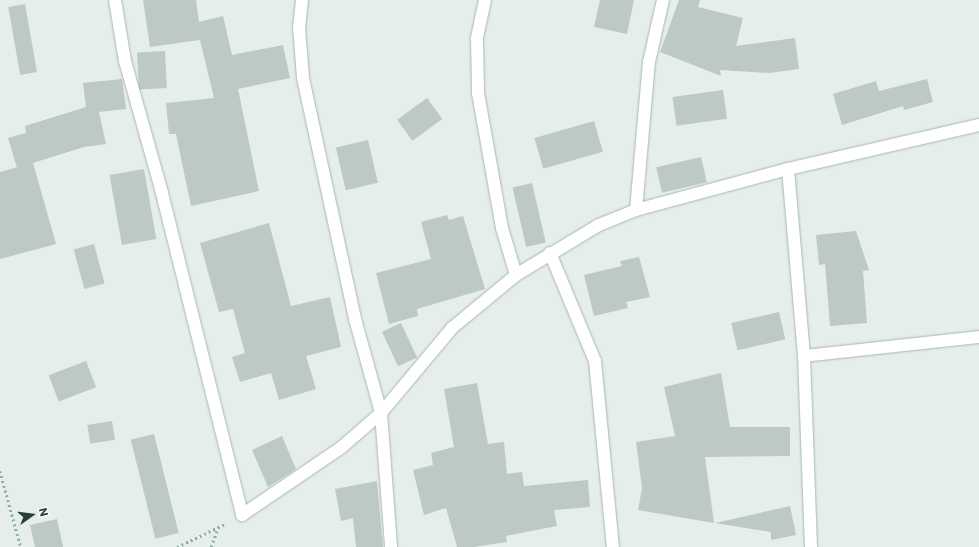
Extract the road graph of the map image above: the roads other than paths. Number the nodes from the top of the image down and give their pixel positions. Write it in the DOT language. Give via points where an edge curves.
graph roads {
  1 [pos="116,0"];
  2 [pos="302,0"];
  3 [pos="485,0"];
  4 [pos="663,0"];
  5 [pos="979,125"];
  6 [pos="788,169"];
  7 [pos="636,210"];
  8 [pos="550,253"];
  9 [pos="516,275"];
  10 [pos="979,337"];
  11 [pos="804,356"];
  12 [pos="381,413"];
  13 [pos="391,547"];
  14 [pos="613,547"];
  15 [pos="811,547"];
  1 -- 12 [label="street" via="124,60 162,193 242,515 336,451"];
  2 -- 12 [label="street" via="299,27 303,78 355,319"];
  3 -- 9 [label="street" via="477,39 478,93 502,228"];
  4 -- 7 [label="street" via="649,62"];
  5 -- 6 [label="street"];
  6 -- 7 [label="street"];
  6 -- 11 [label="street"];
  7 -- 8 [label="street" via="599,225"];
  8 -- 9 [label="street"];
  8 -- 14 [label="street" via="595,361"];
  9 -- 12 [label="street" via="452,328"];
  10 -- 11 [label="street"];
  11 -- 15 [label="street"];
  12 -- 13 [label="street"];
}
